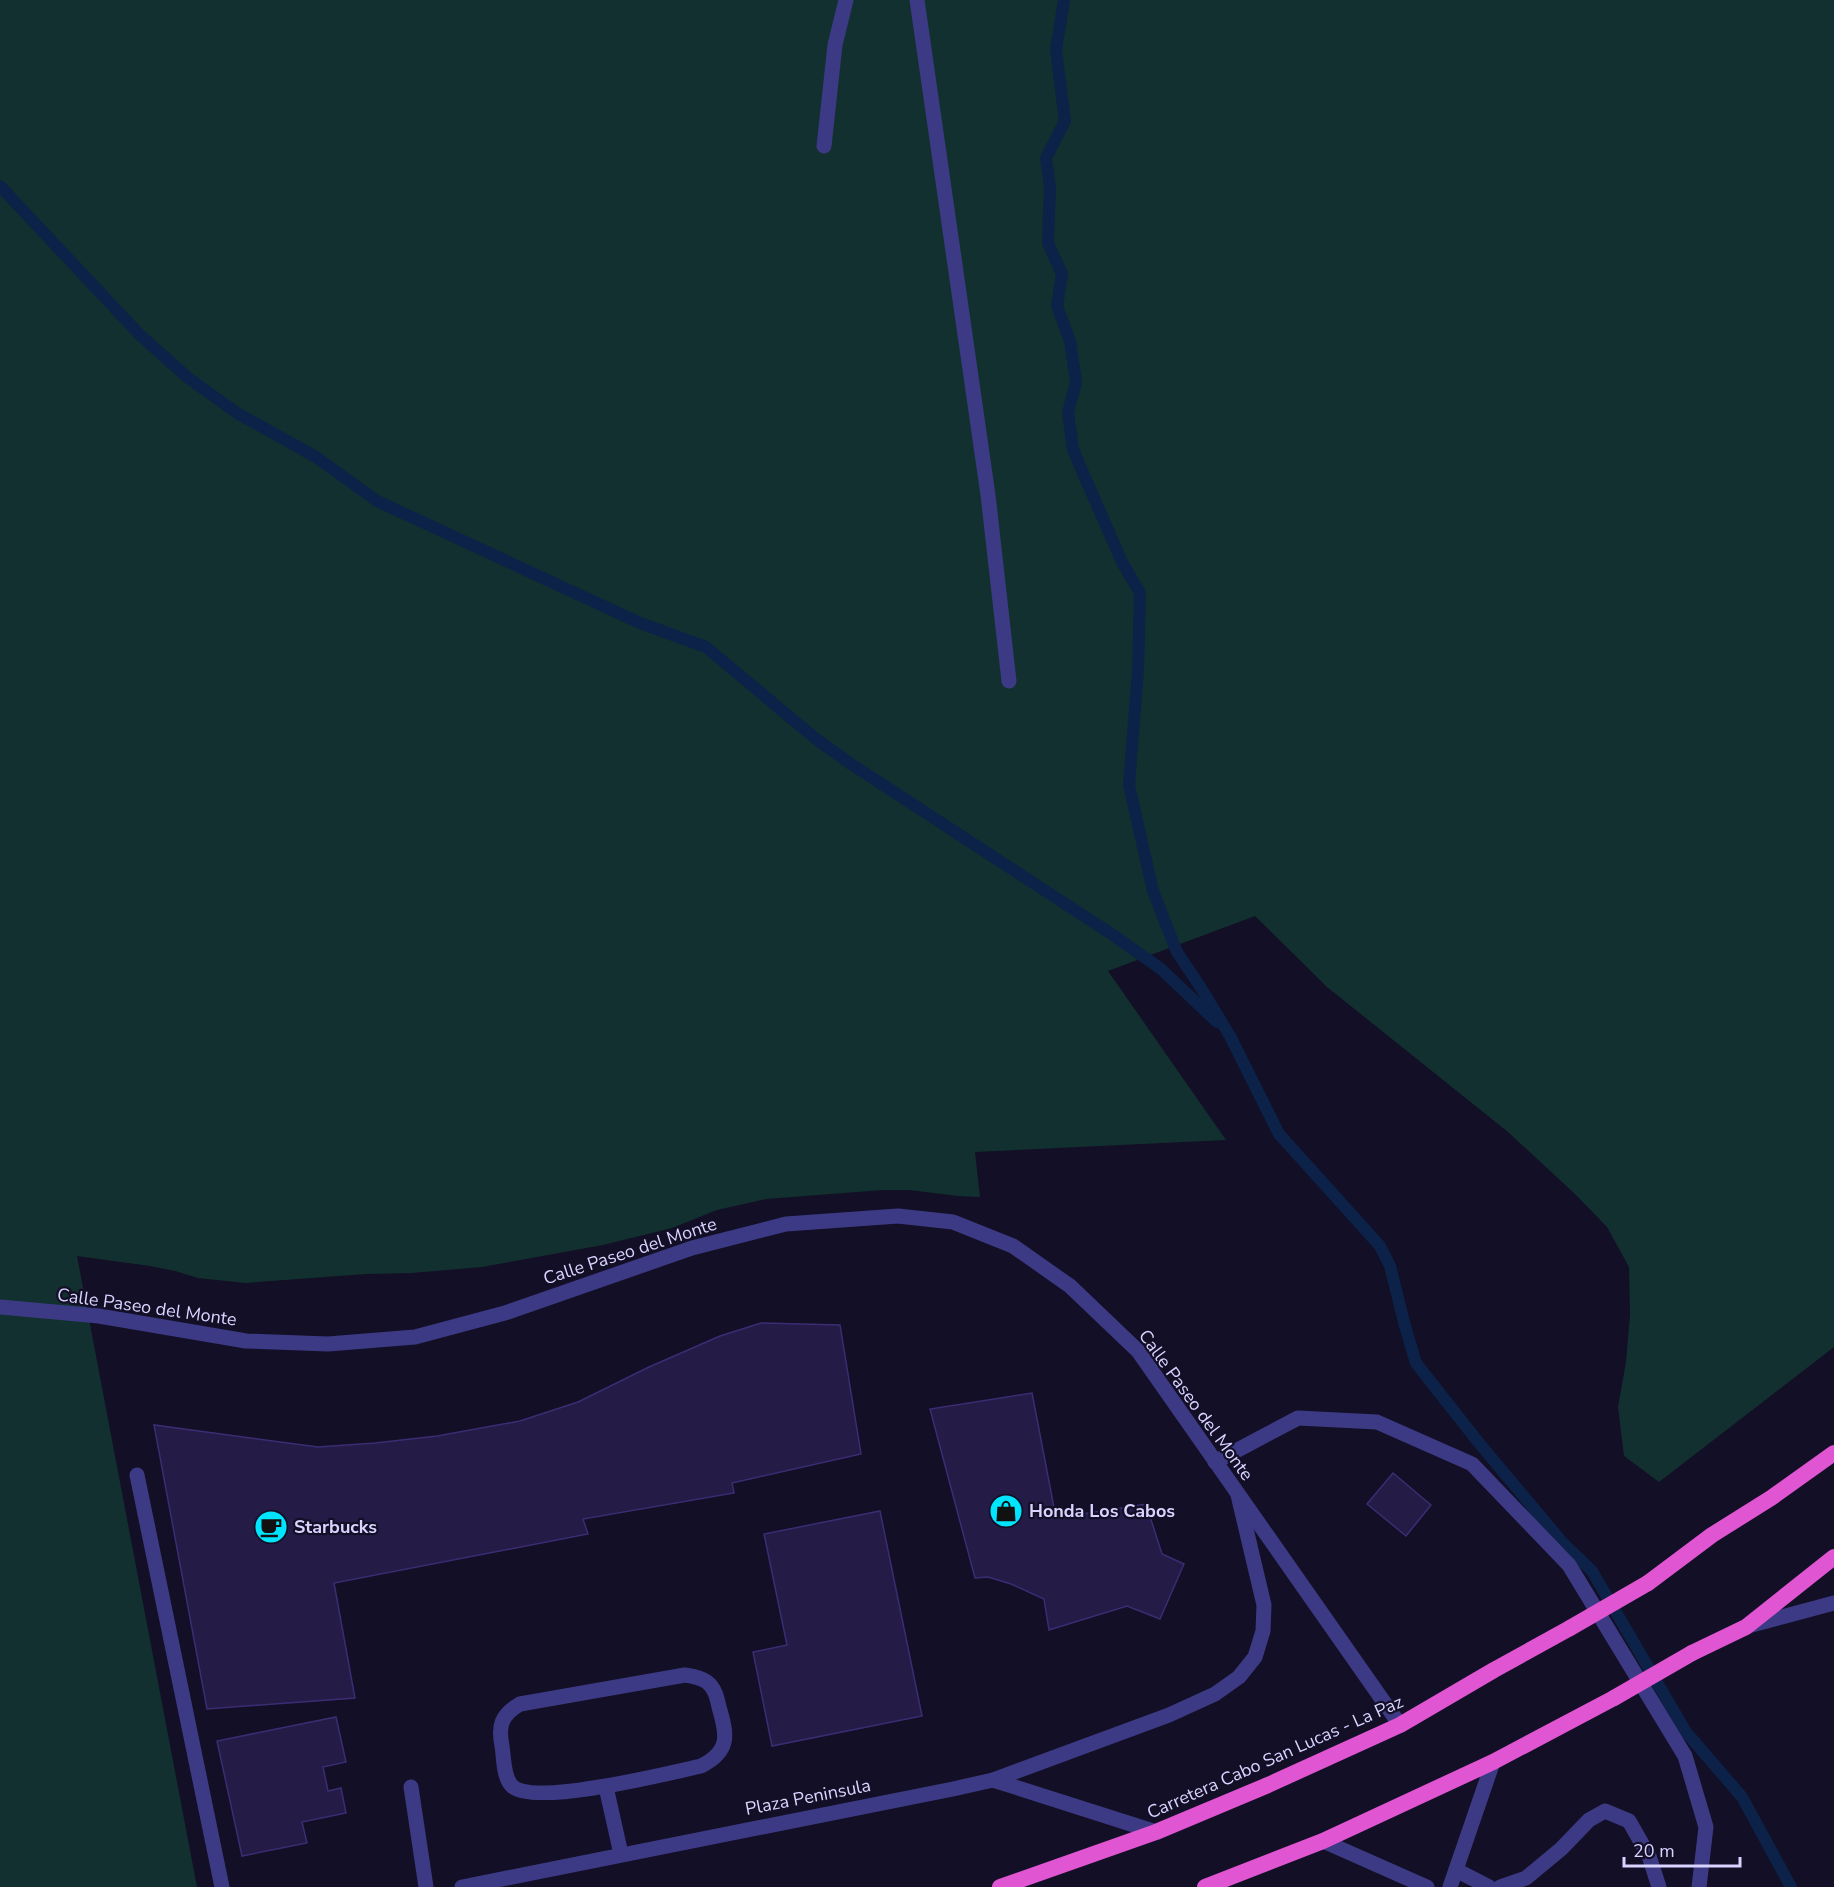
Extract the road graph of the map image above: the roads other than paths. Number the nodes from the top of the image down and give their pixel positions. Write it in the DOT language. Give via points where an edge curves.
graph roads {
  1 [pos="846,0"];
  2 [pos="917,0"];
  3 [pos="824,146"];
  4 [pos="1009,681"];
  5 [pos="0,1307"];
  6 [pos="1834,1453"];
  7 [pos="1215,1462"];
  8 [pos="138,1475"];
  9 [pos="1238,1495"];
  10 [pos="1834,1557"];
  11 [pos="1834,1603"];
  12 [pos="1746,1627"];
  13 [pos="1400,1725"];
  14 [pos="1493,1762"];
  15 [pos="993,1780"];
  16 [pos="411,1787"];
  17 [pos="606,1787"];
  18 [pos="1156,1832"];
  19 [pos="1323,1841"];
  20 [pos="621,1854"];
  21 [pos="1456,1870"];
  22 [pos="222,1887"];
  23 [pos="426,1887"];
  24 [pos="462,1887"];
  25 [pos="1000,1887"];
  26 [pos="1205,1887"];
  27 [pos="1427,1887"];
  28 [pos="1450,1887"];
  29 [pos="1488,1887"];
  30 [pos="1500,1887"];
  31 [pos="1659,1887"];
  32 [pos="1699,1887"];
  1 -- 3 [label="street" via="835,45"];
  2 -- 4 [label="street" via="988,495"];
  5 -- 7 [label="street, Calle Paseo del Monte" via="99,1316 246,1341 339,1344 415,1337 505,1313 692,1248 786,1224 898,1216 953,1222 1012,1246 1070,1286 1138,1351"];
  6 -- 13 [label="highway, Carretera Cabo San Lucas - La Paz, bridge" via="1648,1583"];
  7 -- 9 [label="street, Calle Paseo del Monte"];
  7 -- 32 [label="street" via="1298,1418 1377,1422 1472,1464 1569,1565 1685,1756 1706,1827"];
  8 -- 22 [label="street"];
  9 -- 13 [label="street, Calle Paseo del Monte"];
  9 -- 15 [label="street" via="1264,1605 1263,1631 1255,1657 1239,1677 1215,1694 1169,1715"];
  10 -- 12 [label="highway"];
  11 -- 12 [label="street"];
  12 -- 14 [label="highway, bridge"];
  13 -- 18 [label="highway, Carretera Cabo San Lucas - La Paz"];
  14 -- 19 [label="highway"];
  14 -- 21 [label="street"];
  15 -- 18 [label="street, Plaza Peninsula"];
  15 -- 20 [label="street, Plaza Peninsula"];
  16 -- 23 [label="street"];
  17 -- 17 [label="street" via="701,1766 717,1755 726,1732 715,1691 709,1683 685,1675 520,1704 502,1721 499,1731 507,1778 513,1787 533,1793"];
  17 -- 20 [label="street"];
  18 -- 25 [label="highway, Carretera Cabo San Lucas - La Paz"];
  19 -- 26 [label="highway"];
  19 -- 27 [label="street"];
  20 -- 24 [label="street, Plaza Peninsula"];
  21 -- 28 [label="street"];
  21 -- 29 [label="street"];
  30 -- 31 [label="street" via="1526,1878 1589,1820 1605,1811 1629,1821 1649,1856"];
}
